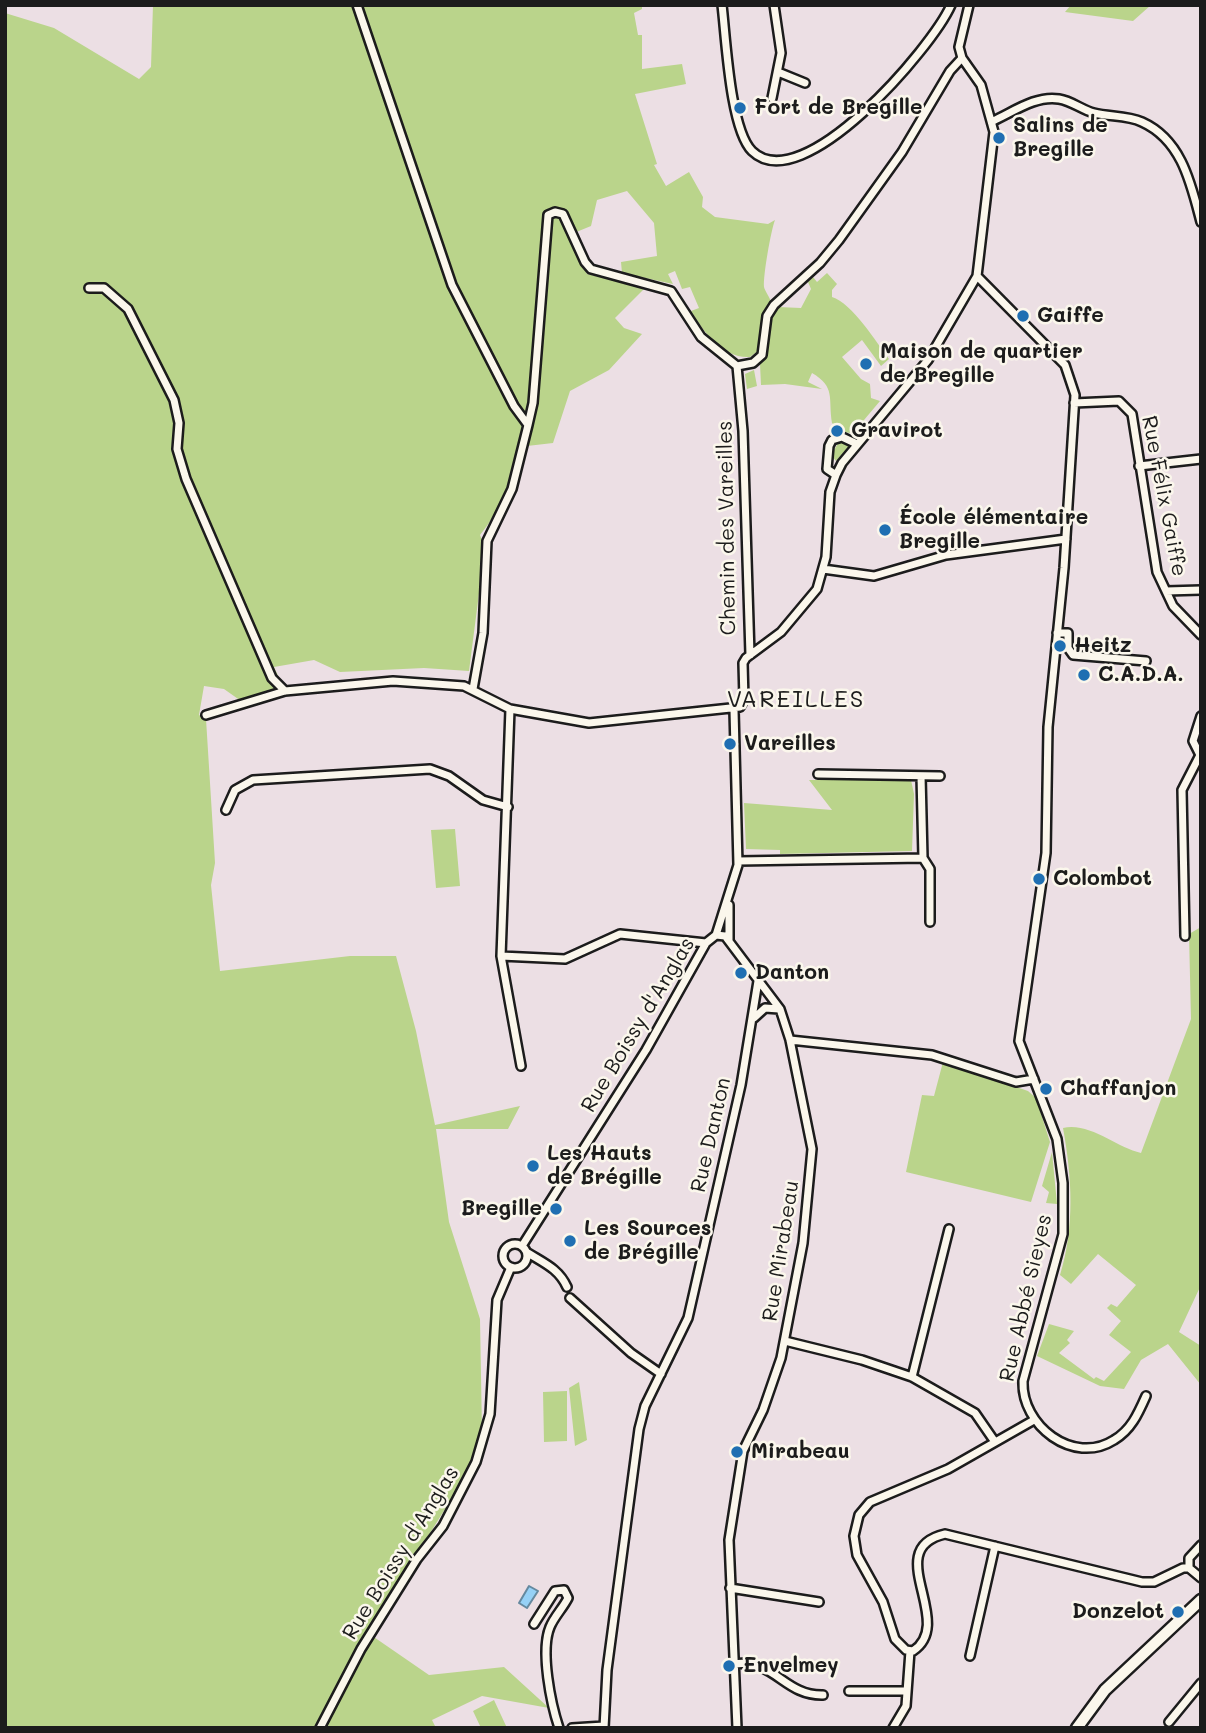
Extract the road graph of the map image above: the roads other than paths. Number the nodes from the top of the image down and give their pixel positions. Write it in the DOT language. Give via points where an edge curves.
graph roads {
  1 [pos="357,5"];
  2 [pos="722,5"];
  3 [pos="774,5"];
  4 [pos="951,5"];
  5 [pos="969,5"];
  6 [pos="962,58"];
  7 [pos="778,72"];
  8 [pos="805,83"];
  9 [pos="772,98"];
  10 [pos="993,121"];
  11 [pos="1201,222"];
  12 [pos="976,276"];
  13 [pos="89,288"];
  14 [pos="737,366"];
  15 [pos="1074,403"];
  16 [pos="528,425"];
  17 [pos="857,444"];
  18 [pos="1201,459"];
  19 [pos="1139,466"];
  20 [pos="836,475"];
  21 [pos="1066,538"];
  22 [pos="824,569"];
  23 [pos="1201,590"];
  24 [pos="1166,591"];
  25 [pos="1057,633"];
  26 [pos="1201,635"];
  27 [pos="750,655"];
  28 [pos="1146,661"];
  29 [pos="473,689"];
  30 [pos="285,691"];
  31 [pos="510,709"];
  32 [pos="734,710"];
  33 [pos="206,715"];
  34 [pos="1201,716"];
  35 [pos="1200,755"];
  36 [pos="818,774"];
  37 [pos="921,776"];
  38 [pos="940,776"];
  39 [pos="508,807"];
  40 [pos="226,810"];
  41 [pos="923,858"];
  42 [pos="738,861"];
  43 [pos="731,890"];
  44 [pos="930,922"];
  45 [pos="719,935"];
  46 [pos="1185,936"];
  47 [pos="729,940"];
  48 [pos="706,943"];
  49 [pos="501,956"];
  50 [pos="758,981"];
  51 [pos="780,1009"];
  52 [pos="752,1022"];
  53 [pos="790,1040"];
  54 [pos="521,1066"];
  55 [pos="1034,1079"];
  56 [pos="949,1229"];
  57 [pos="522,1245"];
  58 [pos="527,1253"];
  59 [pos="510,1267"];
  60 [pos="567,1287"];
  61 [pos="570,1298"];
  62 [pos="785,1341"];
  63 [pos="661,1374"];
  64 [pos="912,1377"];
  65 [pos="1146,1396"];
  66 [pos="1034,1420"];
  67 [pos="995,1442"];
  68 [pos="1201,1545"];
  69 [pos="995,1546"];
  70 [pos="1189,1568"];
  71 [pos="1201,1578"];
  72 [pos="730,1588"];
  73 [pos="1201,1600"];
  74 [pos="819,1602"];
  75 [pos="534,1624"];
  76 [pos="910,1651"];
  77 [pos="970,1656"];
  78 [pos="734,1664"];
  79 [pos="1199,1689"];
  80 [pos="849,1691"];
  81 [pos="907,1691"];
  82 [pos="823,1695"];
  83 [pos="1169,1722"];
  84 [pos="604,1727"];
  85 [pos="320,1728"];
  86 [pos="558,1728"];
  87 [pos="572,1728"];
  88 [pos="737,1728"];
  89 [pos="893,1728"];
  90 [pos="1077,1728"];
  1 -- 16 [label="street" via="452,285"];
  2 -- 4 [label="street" via="736,122 752,151 783,162 820,145 880,96 920,54"];
  3 -- 7 [label="street" via="781,53"];
  5 -- 6 [label="street" via="961,31"];
  6 -- 10 [label="street" via="981,85"];
  6 -- 14 [label="street" via="839,240 774,305 767,317 762,355 753,363"];
  7 -- 8 [label="street"];
  7 -- 9 [label="street"];
  10 -- 11 [label="street" via="1049,98 1093,113 1143,122 1169,140 1178,154"];
  10 -- 12 [label="street"];
  12 -- 15 [label="street, Rue Abbé Sieyes" via="1065,365"];
  12 -- 17 [label="street" via="928,360"];
  13 -- 30 [label="street" via="104,288 122,302 174,400 177,449 197,511 272,678"];
  14 -- 16 [label="street" via="701,337 671,291 588,266 566,218 555,212 547,221"];
  14 -- 27 [label="street, Chemin des Vareilles"];
  15 -- 19 [label="street, Rue Félix Gaiffe" via="1119,401 1126,405 1132,414"];
  15 -- 21 [label="street, Rue Abbé Sieyes"];
  16 -- 29 [label="street" via="512,489 487,541 483,633"];
  17 -- 20 [label="street"];
  17 -- 20 [label="street" via="842,437 832,440 827,469"];
  18 -- 19 [label="street"];
  19 -- 24 [label="street, Rue Félix Gaiffe" via="1157,572"];
  20 -- 22 [label="street" via="830,492"];
  21 -- 22 [label="street" via="946,555 874,576"];
  21 -- 25 [label="street, Rue Abbé Sieyes"];
  22 -- 27 [label="street" via="806,604 772,640"];
  23 -- 24 [label="street"];
  24 -- 26 [label="street, Rue Félix Gaiffe" via="1173,606"];
  25 -- 28 [label="street" via="1068,634 1073,654"];
  25 -- 55 [label="street, Rue Abbé Sieyes" via="1048,727 1045,863 1019,1041"];
  27 -- 32 [label="street, Chemin des Vareilles" via="743,663 743,704"];
  29 -- 30 [label="street" via="393,681"];
  29 -- 31 [label="street"];
  30 -- 33 [label="street"];
  31 -- 32 [label="street" via="598,723"];
  31 -- 39 [label="street"];
  32 -- 42 [label="street, Chemin des Vareilles"];
  34 -- 35 [label="street" via="1193,741"];
  35 -- 46 [label="street" via="1182,790"];
  36 -- 37 [label="street"];
  37 -- 38 [label="street"];
  37 -- 41 [label="street"];
  39 -- 40 [label="street" via="483,800 449,776 430,769 253,780 235,790"];
  39 -- 49 [label="street"];
  41 -- 42 [label="street"];
  41 -- 44 [label="street" via="930,869"];
  42 -- 43 [label="street, Chemin des Vareilles"];
  43 -- 45 [label="street, Chemin des Vareilles"];
  43 -- 47 [label="street, Chemin des Vareilles"];
  45 -- 47 [label="street, Rue Mirabeau"];
  45 -- 48 [label="street, Rue Boissy d'Anglas"];
  47 -- 50 [label="street, Rue Mirabeau"];
  48 -- 49 [label="street" via="620,934 565,959"];
  48 -- 57 [label="street, Rue Boissy d'Anglas" via="646,1049"];
  49 -- 54 [label="street"];
  50 -- 51 [label="street, Rue Mirabeau"];
  50 -- 52 [label="street, Rue Danton"];
  51 -- 52 [label="street" via="760,1011"];
  51 -- 53 [label="street, Rue Mirabeau"];
  52 -- 63 [label="street, Rue Danton" via="688,1318"];
  53 -- 55 [label="street" via="932,1055 1017,1082"];
  53 -- 62 [label="street, Rue Mirabeau" via="812,1149 803,1243"];
  55 -- 66 [label="street, Rue Abbé Sieyes" via="1057,1139 1063,1183 1063,1234 1023,1381 1026,1408"];
  56 -- 64 [label="street"];
  57 -- 58 [label="street"];
  57 -- 59 [label="street" via="505,1248 503,1260"];
  58 -- 59 [label="street" via="524,1265"];
  58 -- 60 [label="street" via="563,1276"];
  59 -- 85 [label="street, Rue Boissy d'Anglas" via="497,1300 490,1414 476,1462 443,1526 361,1649"];
  61 -- 63 [label="street"];
  62 -- 64 [label="street"];
  62 -- 72 [label="street, Rue Mirabeau" via="764,1410 743,1451 729,1540"];
  63 -- 84 [label="street, Rue Danton" via="639,1429 607,1670"];
  64 -- 67 [label="street" via="975,1413"];
  65 -- 66 [label="street" via="1134,1422 1101,1446 1079,1447 1059,1440"];
  66 -- 67 [label="street"];
  67 -- 76 [label="street" via="948,1469 870,1502 859,1516 854,1536 857,1555 883,1602 895,1639"];
  68 -- 70 [label="street" via="1189,1558"];
  69 -- 70 [label="street" via="1142,1582"];
  69 -- 76 [label="street" via="945,1534 924,1544 916,1562 926,1621 922,1641"];
  69 -- 77 [label="street"];
  70 -- 71 [label="street"];
  72 -- 74 [label="street"];
  72 -- 78 [label="street, Rue Mirabeau"];
  73 -- 90 [label="street" via="1105,1690"];
  75 -- 86 [label="street" via="555,1591 564,1590 568,1598 550,1627 547,1652"];
  76 -- 81 [label="street"];
  78 -- 82 [label="street" via="764,1667 794,1690"];
  78 -- 88 [label="street, Rue Mirabeau"];
  79 -- 83 [label="street"];
  80 -- 81 [label="street"];
  81 -- 89 [label="street" via="906,1706"];
  84 -- 87 [label="street"];
}
